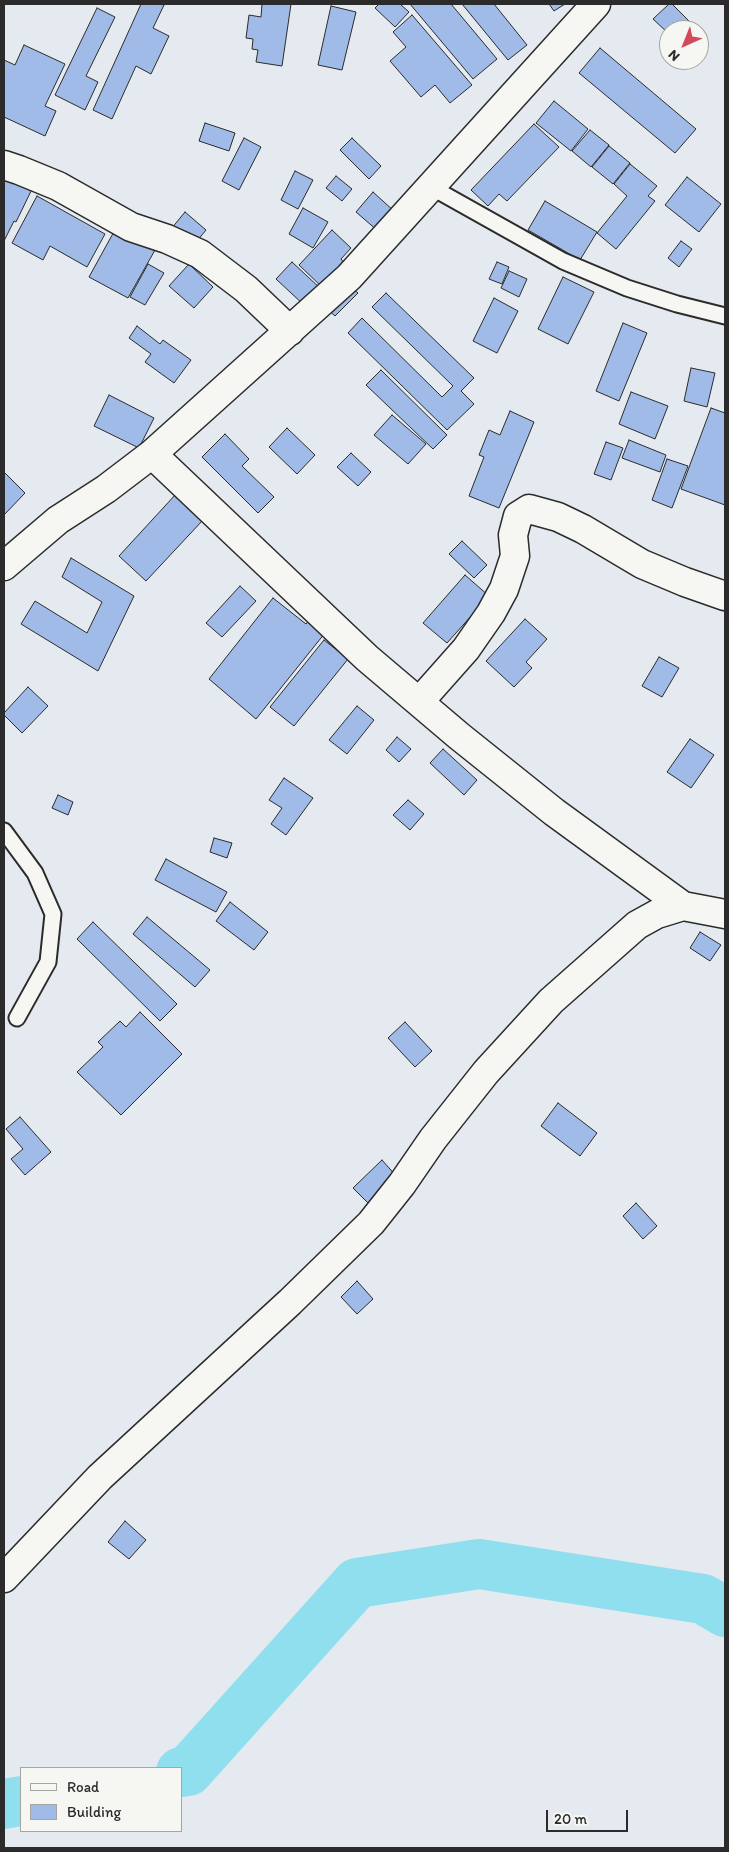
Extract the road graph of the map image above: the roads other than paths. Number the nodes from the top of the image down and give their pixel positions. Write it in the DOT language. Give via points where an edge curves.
graph roads {
  1 [pos="596,4"];
  2 [pos="4,165"];
  3 [pos="431,187"];
  4 [pos="725,316"];
  5 [pos="290,331"];
  6 [pos="152,454"];
  7 [pos="4,566"];
  8 [pos="725,596"];
  9 [pos="419,702"];
  10 [pos="4,832"];
  11 [pos="683,906"];
  12 [pos="725,914"];
  13 [pos="17,1018"];
  14 [pos="4,1578"];
  1 -- 3 [label="street"];
  2 -- 5 [label="street" via="58,186 131,227 200,254 246,289"];
  3 -- 4 [label="lane" via="563,261 627,288"];
  3 -- 5 [label="street" via="349,277"];
  5 -- 6 [label="street"];
  6 -- 7 [label="street" via="58,520"];
  6 -- 9 [label="street" via="367,658"];
  8 -- 9 [label="street" via="642,564 558,517 529,509 518,516 513,535 515,556 491,613 466,649"];
  9 -- 11 [label="street" via="554,812"];
  10 -- 13 [label="lane" via="35,873 53,914 48,962"];
  11 -- 12 [label="street"];
  11 -- 14 [label="street" via="657,914 637,925 551,1002 486,1072 371,1223 297,1296 100,1477"];
}
